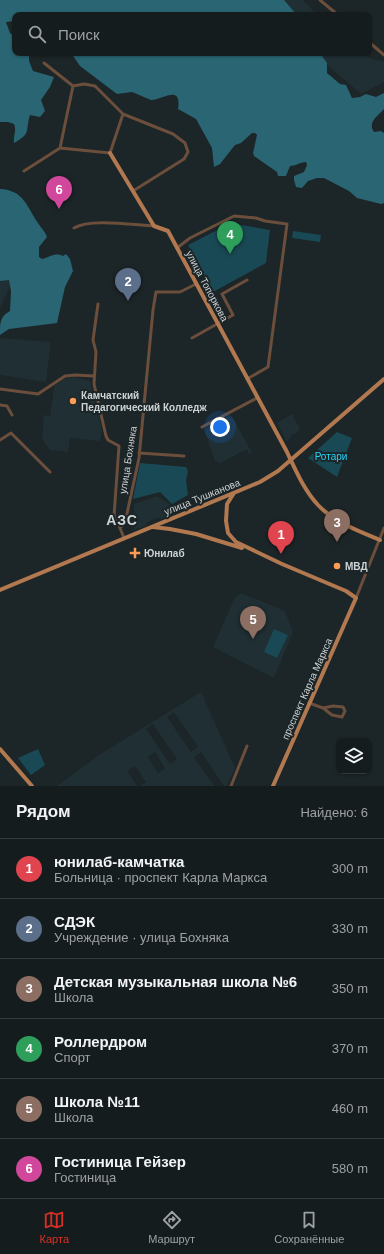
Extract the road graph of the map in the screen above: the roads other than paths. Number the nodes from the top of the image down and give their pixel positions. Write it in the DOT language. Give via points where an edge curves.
graph roads {
  1 [pos="320,0"];
  2 [pos="334,12"];
  3 [pos="372,45"];
  4 [pos="384,55"];
  5 [pos="44,63"];
  6 [pos="74,86"];
  7 [pos="123,114"];
  8 [pos="60,148"];
  9 [pos="110,153"];
  10 [pos="24,171"];
  11 [pos="133,191"];
  12 [pos="154,226"];
  13 [pos="74,228"];
  14 [pos="177,248"];
  15 [pos="247,280"];
  16 [pos="196,284"];
  17 [pos="98,304"];
  18 [pos="218,324"];
  19 [pos="192,338"];
  20 [pos="94,376"];
  21 [pos="247,379"];
  22 [pos="384,379"];
  23 [pos="0,389"];
  24 [pos="257,398"];
  25 [pos="0,405"];
  26 [pos="12,415"];
  27 [pos="202,427"];
  28 [pos="0,440"];
  29 [pos="139,453"];
  30 [pos="184,456"];
  31 [pos="291,460"];
  32 [pos="50,472"];
  33 [pos="235,492"];
  34 [pos="151,527"];
  35 [pos="120,528"];
  36 [pos="384,528"];
  37 [pos="124,538"];
  38 [pos="382,540"];
  39 [pos="255,551"];
  40 [pos="0,590"];
  41 [pos="356,598"];
  42 [pos="309,702"];
  43 [pos="323,708"];
  44 [pos="247,746"];
  45 [pos="0,749"];
  46 [pos="32,786"];
  47 [pos="231,786"];
  48 [pos="273,786"];
  1 -- 2 [label="street"];
  3 -- 4 [label="street"];
  5 -- 6 [label="street"];
  6 -- 7 [label="street" via="95,86"];
  6 -- 8 [label="street"];
  7 -- 9 [label="street"];
  7 -- 11 [label="street" via="173,134 185,143 188,152 184,159"];
  8 -- 9 [label="street"];
  8 -- 10 [label="street"];
  9 -- 11 [label="main road, улица Топоркова"];
  11 -- 12 [label="main road, улица Топоркова"];
  12 -- 13 [label="street" via="88,223"];
  12 -- 14 [label="main road, улица Топоркова" via="168,231"];
  14 -- 16 [label="main road, улица Топоркова"];
  14 -- 21 [label="street" via="190,238 234,216 287,224 268,367"];
  15 -- 18 [label="street" via="222,294 233,315"];
  16 -- 18 [label="main road, улица Топоркова"];
  16 -- 29 [label="street, улица Бохняка" via="180,292 156,292"];
  17 -- 20 [label="street, улица Бохняка" via="93,340 96,352"];
  18 -- 19 [label="street"];
  18 -- 21 [label="main road, улица Топоркова"];
  20 -- 23 [label="street" via="65,376 38,394"];
  20 -- 35 [label="street, улица Бохняка" via="106,436 118,446 114,516"];
  21 -- 24 [label="main road, улица Топоркова"];
  22 -- 31 [label="main road, улица Тушканова"];
  24 -- 27 [label="street"];
  24 -- 31 [label="main road, улица Топоркова"];
  25 -- 26 [label="street" via="7,406"];
  28 -- 32 [label="street" via="11,433"];
  29 -- 30 [label="street"];
  29 -- 35 [label="street, улица Бохняка" via="125,523"];
  31 -- 33 [label="main road, улица Тушканова" via="268,478"];
  31 -- 38 [label="main road, улица Топоркова" via="304,487 319,506 343,523"];
  33 -- 34 [label="main road, улица Тушканова"];
  33 -- 39 [label="main road" via="227,504 228,532 238,543"];
  34 -- 37 [label="main road, улица Тушканова"];
  34 -- 39 [label="main road" via="201,535"];
  35 -- 37 [label="street, улица Бохняка"];
  36 -- 38 [label="street, проспект Карла Маркса"];
  37 -- 40 [label="main road, улица Тушканова"];
  38 -- 41 [label="street, проспект Карла Маркса"];
  39 -- 41 [label="main road" via="346,591"];
  41 -- 42 [label="main road, проспект Карла Маркса"];
  42 -- 43 [label="street"];
  42 -- 48 [label="main road, проспект Карла Маркса"];
  43 -- 43 [label="street" via="343,707 345,711 342,717 332,715"];
  44 -- 47 [label="street"];
  45 -- 46 [label="main road"];
}
